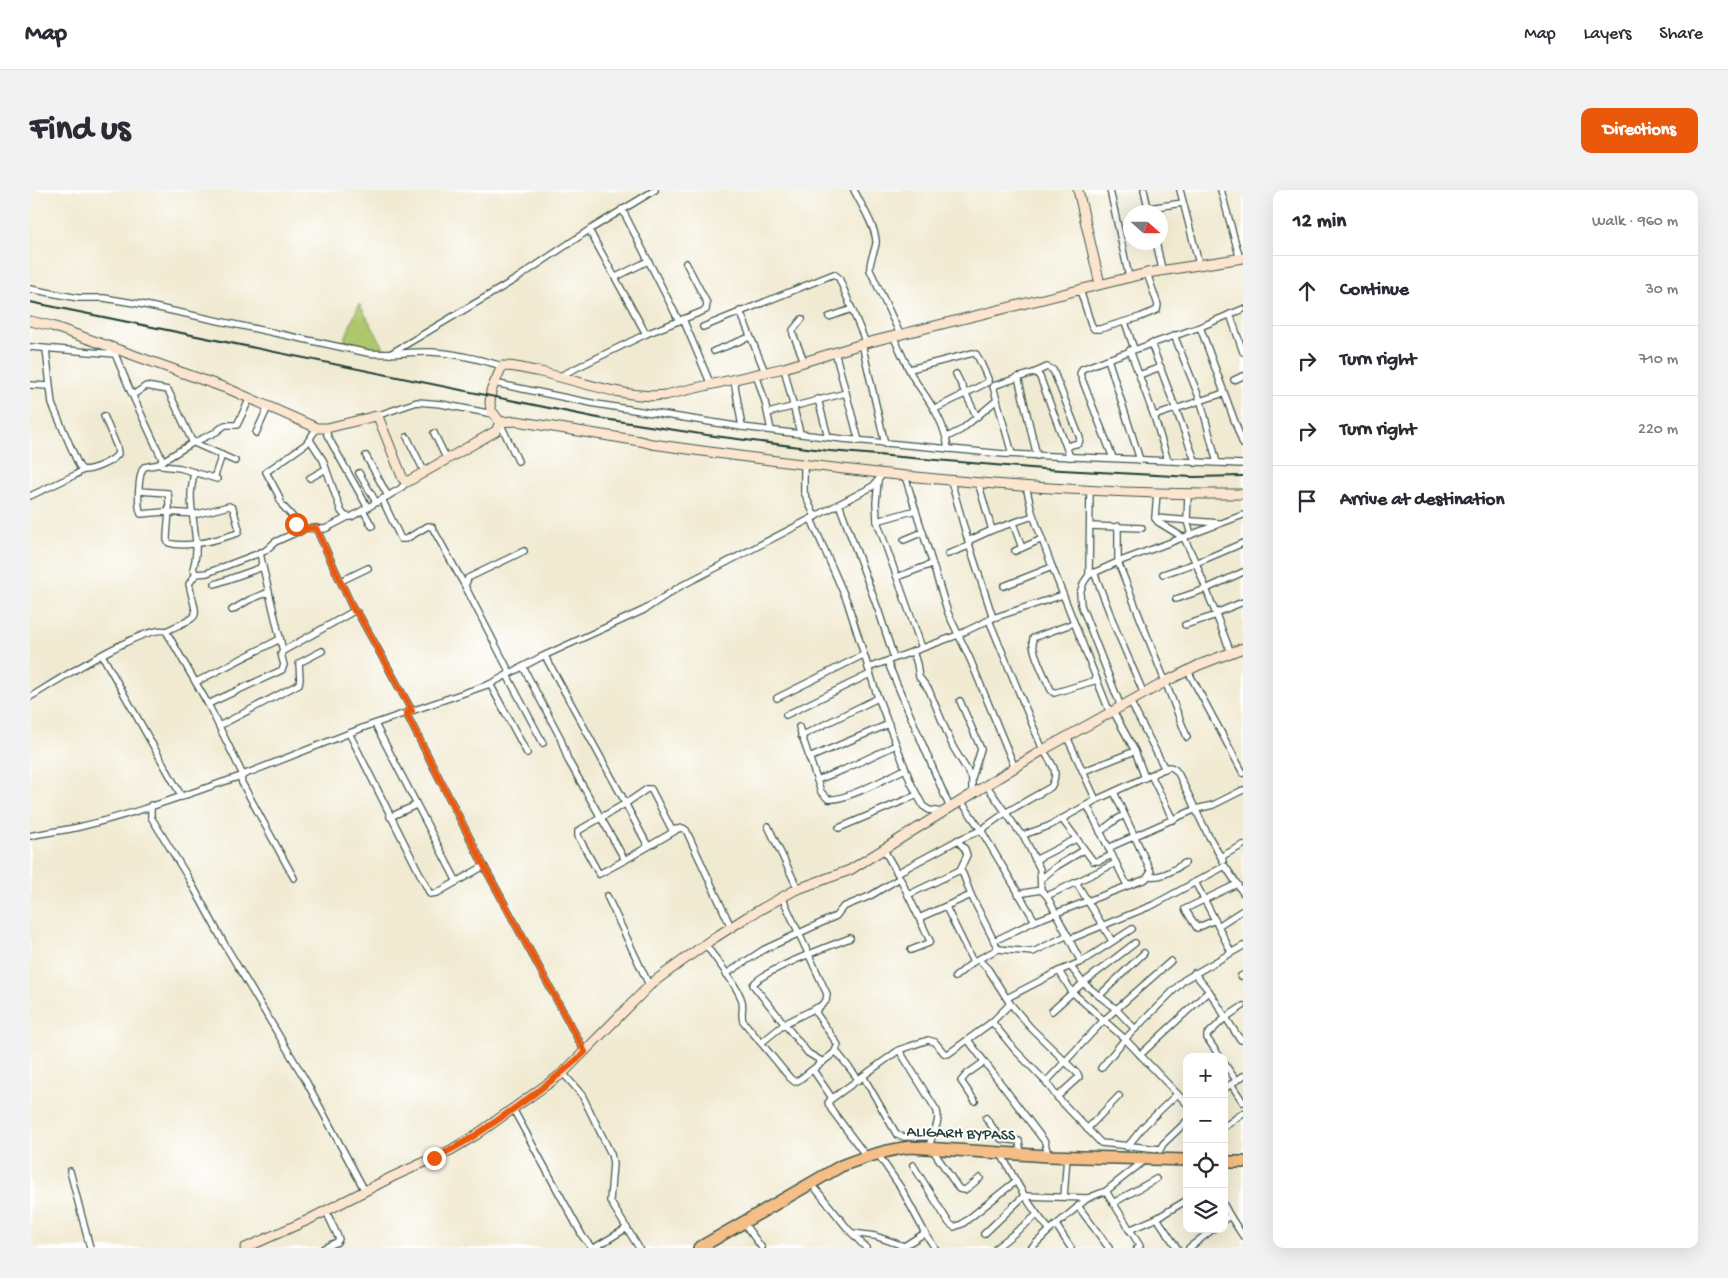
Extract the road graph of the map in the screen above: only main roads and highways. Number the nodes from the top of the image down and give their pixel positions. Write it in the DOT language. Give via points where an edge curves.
graph roads {
  1 [pos="1183,1159"];
  2 [pos="1228,1162"];
  3 [pos="1243,1162"];
  4 [pos="699,1248"];
  1 -- 4 [label="highway, ALIGARH BYPASS" via="1157,1155 1048,1156 1020,1148 1000,1152 930,1144 910,1147 871,1155 841,1166"];
  2 -- 3 [label="highway"];
}
